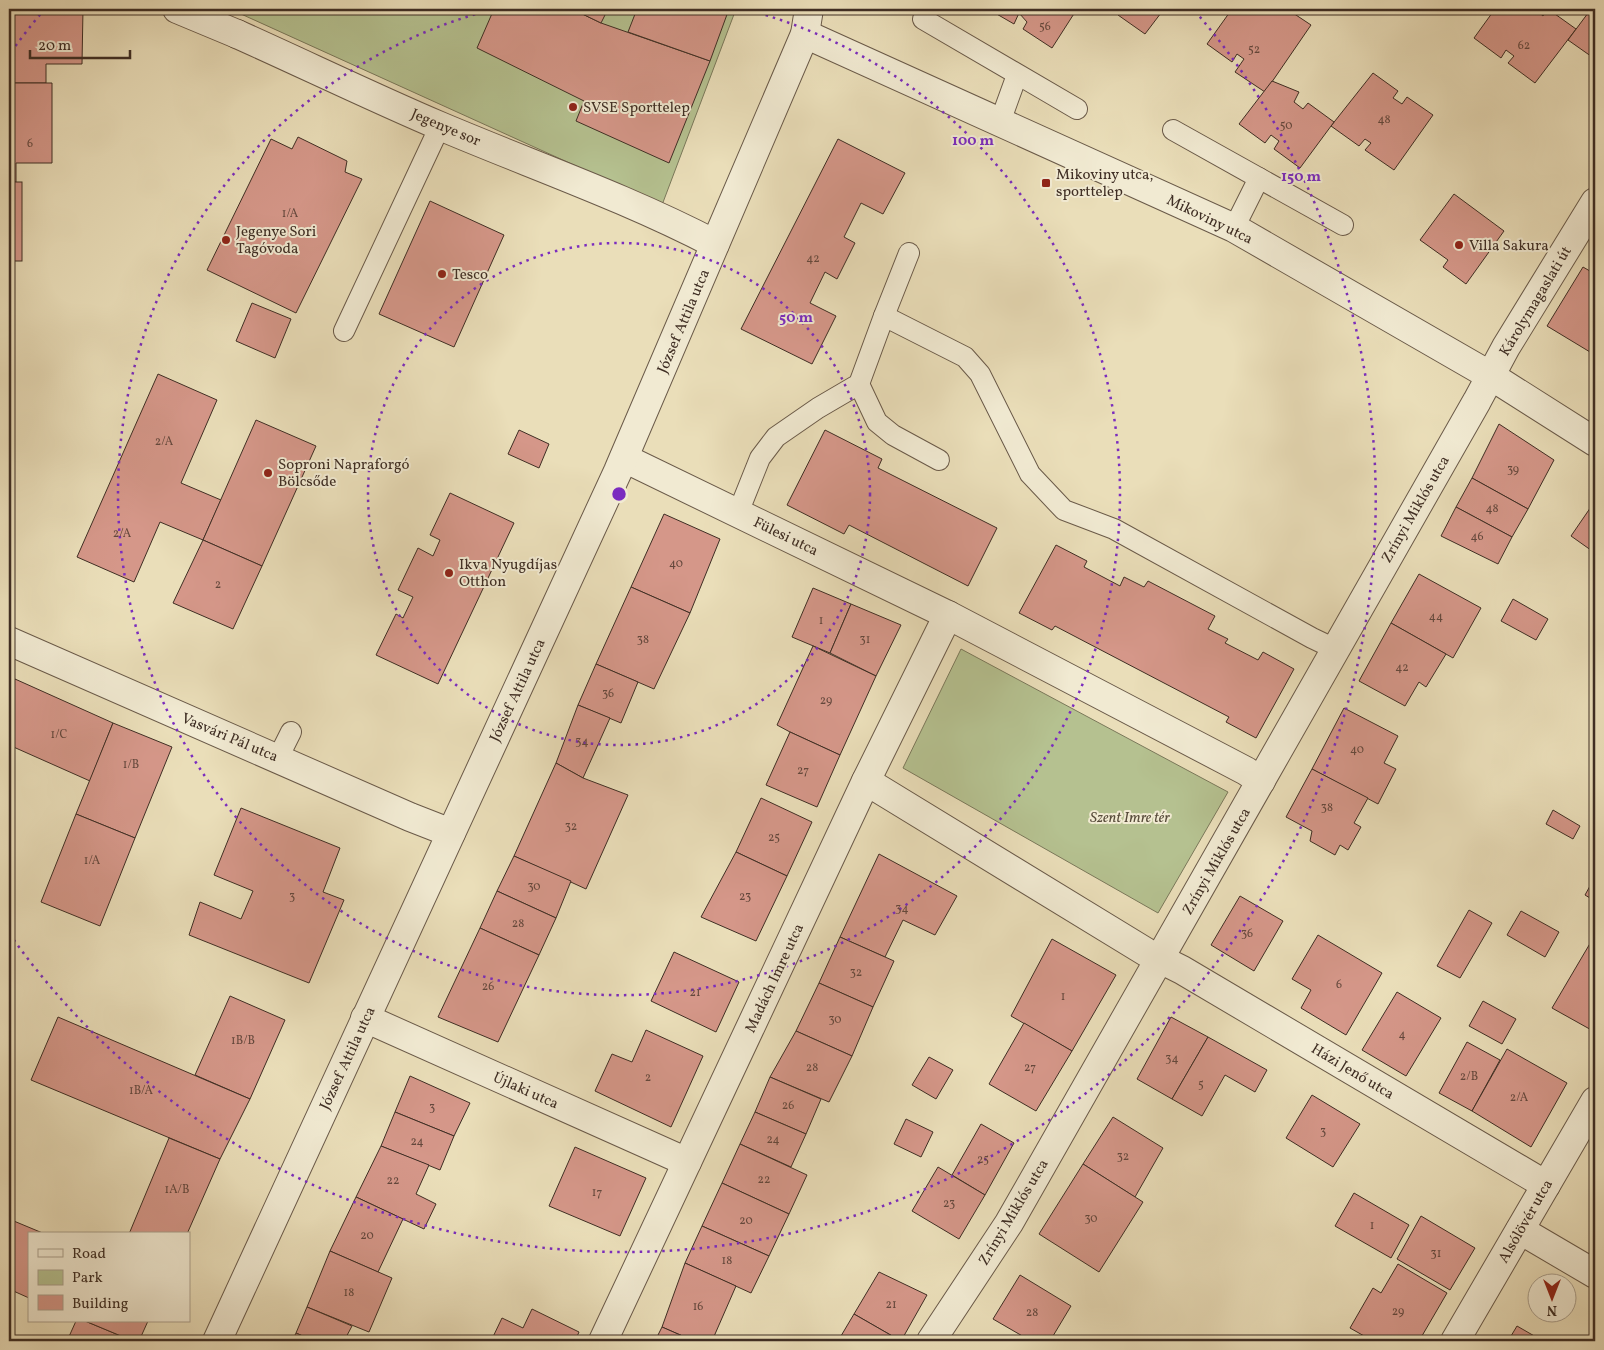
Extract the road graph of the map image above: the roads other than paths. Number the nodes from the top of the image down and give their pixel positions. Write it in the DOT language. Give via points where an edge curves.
graph roads {
  1 [pos="177,9"];
  2 [pos="923,19"];
  3 [pos="807,22"];
  4 [pos="1018,74"];
  5 [pos="1077,109"];
  6 [pos="1000,122"];
  7 [pos="440,126"];
  8 [pos="1173,130"];
  9 [pos="1259,178"];
  10 [pos="1595,202"];
  11 [pos="1343,224"];
  12 [pos="1234,228"];
  13 [pos="716,244"];
  14 [pos="909,254"];
  15 [pos="884,316"];
  16 [pos="344,331"];
  17 [pos="1491,376"];
  18 [pos="859,384"];
  19 [pos="1595,442"];
  20 [pos="624,458"];
  21 [pos="939,460"];
  22 [pos="738,513"];
  23 [pos="948,615"];
  24 [pos="9,641"];
  25 [pos="1335,649"];
  26 [pos="291,732"];
  27 [pos="278,758"];
  28 [pos="1262,781"];
  29 [pos="866,782"];
  30 [pos="451,833"];
  31 [pos="1159,959"];
  32 [pos="365,1018"];
  33 [pos="1595,1101"];
  34 [pos="687,1162"];
  35 [pos="1546,1185"];
  36 [pos="1520,1230"];
  37 [pos="1595,1274"];
  38 [pos="217,1341"];
  39 [pos="603,1341"];
  40 [pos="931,1341"];
  41 [pos="1455,1341"];
  1 -- 7 [label="street, Jegenye sor"];
  2 -- 4 [label="lane"];
  3 -- 6 [label="street, Mikoviny utca"];
  3 -- 13 [label="street, József Attila utca"];
  4 -- 5 [label="lane"];
  4 -- 6 [label="lane"];
  6 -- 12 [label="street, Mikoviny utca"];
  7 -- 13 [label="street, Jegenye sor" via="579,182"];
  7 -- 16 [label="lane"];
  8 -- 9 [label="lane"];
  9 -- 11 [label="lane"];
  9 -- 12 [label="lane"];
  10 -- 17 [label="street, Károlymagaslati út"];
  12 -- 17 [label="street, Mikoviny utca"];
  13 -- 20 [label="street, József Attila utca"];
  14 -- 15 [label="lane"];
  15 -- 18 [label="lane"];
  15 -- 25 [label="lane" via="965,357 980,374 1030,474 1064,510 1114,529"];
  17 -- 19 [label="street, Mikoviny utca"];
  17 -- 25 [label="street, Zrínyi Miklós utca"];
  18 -- 21 [label="lane" via="877,422 893,435"];
  18 -- 22 [label="lane" via="776,438 760,458"];
  20 -- 22 [label="street, Fülesi utca"];
  20 -- 30 [label="street, József Attila utca"];
  22 -- 23 [label="street, Fülesi utca"];
  23 -- 28 [label="street"];
  23 -- 29 [label="street, Madách Imre utca"];
  24 -- 27 [label="street, Vasvári Pál utca"];
  25 -- 28 [label="street, Zrínyi Miklós utca"];
  26 -- 27 [label="lane"];
  27 -- 30 [label="street, Vasvári Pál utca"];
  28 -- 31 [label="street, Zrínyi Miklós utca"];
  29 -- 31 [label="street"];
  29 -- 34 [label="street, Madách Imre utca"];
  30 -- 32 [label="street, József Attila utca"];
  31 -- 35 [label="street, Házi Jenő utca"];
  31 -- 40 [label="street, Zrínyi Miklós utca" via="1009,1223"];
  32 -- 34 [label="street, Újlaki utca"];
  32 -- 38 [label="street, József Attila utca"];
  33 -- 35 [label="street, Alsólövér utca"];
  34 -- 39 [label="street, Madách Imre utca"];
  35 -- 36 [label="street, Alsólövér utca"];
  36 -- 37 [label="street"];
  36 -- 41 [label="street, Alsólövér utca"];
}
